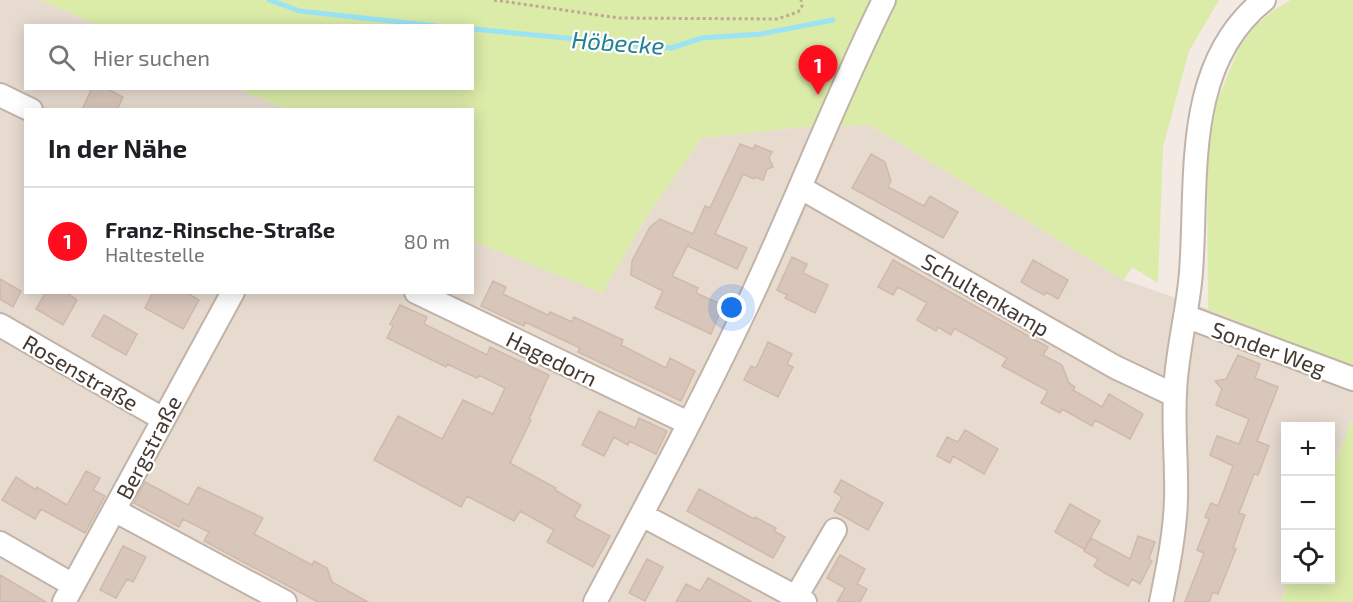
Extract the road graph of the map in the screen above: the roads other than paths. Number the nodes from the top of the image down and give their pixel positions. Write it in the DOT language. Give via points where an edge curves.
graph roads {
  1 [pos="884,0"];
  2 [pos="1264,0"];
  3 [pos="0,95"];
  4 [pos="27,108"];
  5 [pos="801,188"];
  6 [pos="232,294"];
  7 [pos="420,294"];
  8 [pos="1185,316"];
  9 [pos="0,325"];
  10 [pos="1353,379"];
  11 [pos="1174,395"];
  12 [pos="163,419"];
  13 [pos="688,423"];
  14 [pos="114,510"];
  15 [pos="642,514"];
  16 [pos="835,530"];
  17 [pos="0,543"];
  18 [pos="69,594"];
  19 [pos="801,600"];
  20 [pos="285,602"];
  21 [pos="595,602"];
  22 [pos="1161,602"];
  1 -- 5 [label="street"];
  2 -- 8 [label="street" via="1251,10 1231,37 1204,99 1195,147 1192,261"];
  3 -- 4 [label="street"];
  5 -- 11 [label="street, Schultenkamp" via="1115,367"];
  5 -- 13 [label="street"];
  6 -- 12 [label="street, Bergstraße"];
  7 -- 13 [label="street, Hagedorn"];
  8 -- 10 [label="street, Sonder Weg"];
  8 -- 11 [label="street"];
  9 -- 12 [label="street, Rosenstraße"];
  11 -- 22 [label="street" via="1174,525"];
  12 -- 14 [label="street, Bergstraße"];
  13 -- 15 [label="street"];
  14 -- 18 [label="street, Bergstraße"];
  14 -- 20 [label="street"];
  15 -- 19 [label="street"];
  15 -- 21 [label="street"];
  16 -- 19 [label="street"];
  17 -- 18 [label="street"];
}
